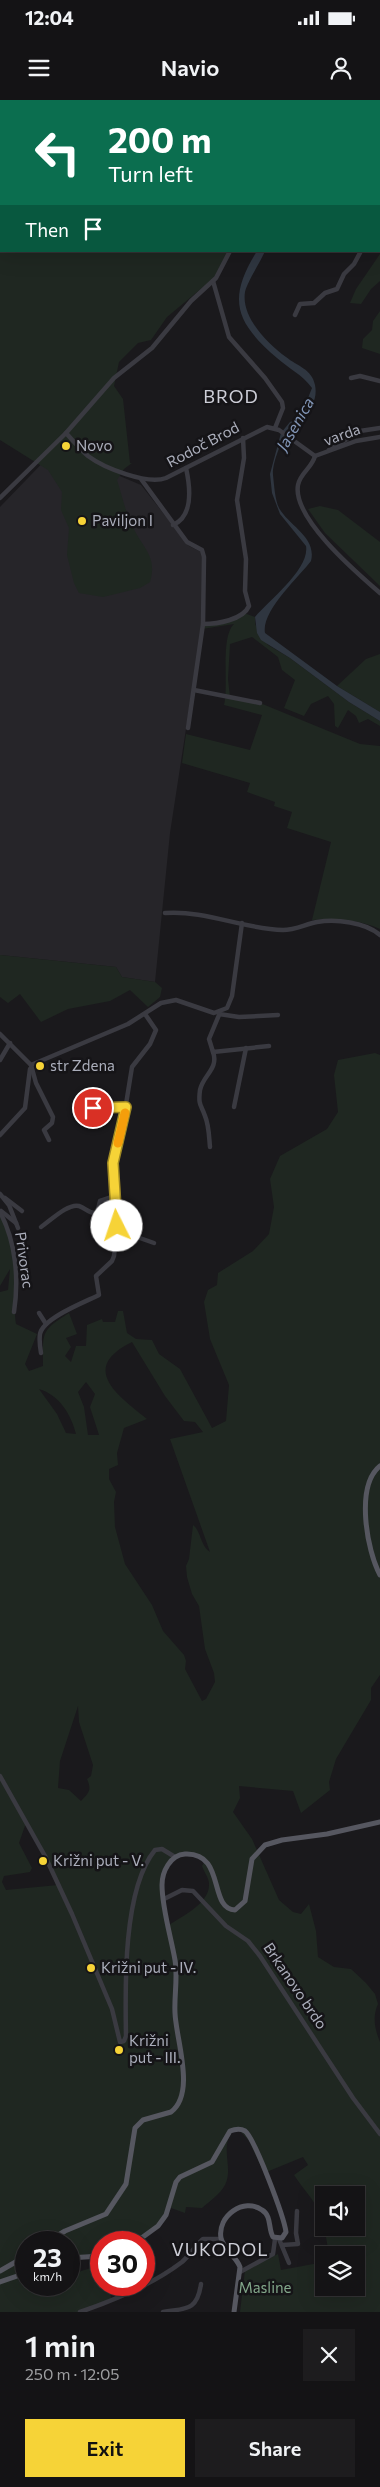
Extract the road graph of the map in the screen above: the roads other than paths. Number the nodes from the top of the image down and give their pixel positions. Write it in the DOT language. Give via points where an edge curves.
graph roads {
  1 [pos="229,252"];
  2 [pos="360,252"];
  3 [pos="213,282"];
  4 [pos="295,315"];
  5 [pos="351,378"];
  6 [pos="380,381"];
  7 [pos="380,428"];
  8 [pos="277,429"];
  9 [pos="66,434"];
  10 [pos="380,437"];
  11 [pos="243,438"];
  12 [pos="328,453"];
  13 [pos="315,456"];
  14 [pos="186,468"];
  15 [pos="141,479"];
  16 [pos="0,498"];
  17 [pos="173,525"];
  18 [pos="380,593"];
  19 [pos="203,624"];
  20 [pos="194,690"];
  21 [pos="260,703"];
  22 [pos="188,728"];
  23 [pos="165,913"];
  24 [pos="242,923"];
  25 [pos="380,935"];
  26 [pos="145,1014"];
  27 [pos="219,1014"];
  28 [pos="278,1015"];
  29 [pos="0,1034"];
  30 [pos="10,1043"];
  31 [pos="269,1046"];
  32 [pos="246,1048"];
  33 [pos="213,1052"];
  34 [pos="0,1060"];
  35 [pos="31,1065"];
  36 [pos="126,1107"];
  37 [pos="234,1107"];
  38 [pos="93,1108"];
  39 [pos="0,1135"];
  40 [pos="49,1140"];
  41 [pos="210,1147"];
  42 [pos="2,1195"];
  43 [pos="115,1196"];
  44 [pos="0,1211"];
  45 [pos="22,1211"];
  46 [pos="41,1226"];
  47 [pos="117,1230"];
  48 [pos="154,1243"];
  49 [pos="14,1312"];
  50 [pos="39,1313"];
  51 [pos="46,1324"];
  52 [pos="41,1353"];
  53 [pos="380,1466"];
  54 [pos="380,1575"];
  55 [pos="0,1776"];
  56 [pos="380,1822"];
  57 [pos="175,1857"];
  58 [pos="164,1899"];
  59 [pos="380,2134"];
  60 [pos="296,2211"];
  61 [pos="65,2231"];
  62 [pos="151,2231"];
  63 [pos="221,2239"];
  64 [pos="277,2239"];
  65 [pos="282,2245"];
  66 [pos="15,2262"];
  67 [pos="289,2263"];
  68 [pos="0,2271"];
  69 [pos="240,2272"];
  70 [pos="15,2277"];
  71 [pos="0,2282"];
  72 [pos="201,2284"];
  73 [pos="190,2309"];
  74 [pos="80,2312"];
  75 [pos="163,2312"];
  76 [pos="234,2312"];
  1 -- 3 [label="street"];
  2 -- 4 [label="street" via="337,289 314,303 300,304"];
  3 -- 8 [label="street" via="229,337 282,402"];
  3 -- 9 [label="street" via="191,301 152,348 114,378"];
  5 -- 6 [label="street" via="360,376"];
  7 -- 12 [label="street" via="360,431"];
  8 -- 11 [label="street, Rodoč Brod" via="261,429"];
  8 -- 13 [label="street, varda"];
  9 -- 15 [label="street, Rodoč Brod" via="94,460"];
  9 -- 16 [label="street"];
  10 -- 12 [label="street, varda" via="356,441"];
  11 -- 14 [label="street, Rodoč Brod"];
  11 -- 19 [label="street" via="244,458 237,500 249,606 237,617"];
  12 -- 13 [label="street, varda"];
  13 -- 18 [label="street" via="299,481 297,492 301,506 322,537"];
  14 -- 15 [label="street, Rodoč Brod" via="160,480"];
  14 -- 17 [label="street" via="188,505 182,520"];
  15 -- 17 [label="street"];
  17 -- 19 [label="street" via="203,553"];
  19 -- 20 [label="street"];
  20 -- 21 [label="street"];
  20 -- 22 [label="street"];
  23 -- 24 [label="street" via="187,912"];
  24 -- 25 [label="street" via="282,930 318,922 345,923 369,927"];
  24 -- 27 [label="street" via="231,1001"];
  26 -- 27 [label="street" via="155,1005 172,1000"];
  26 -- 35 [label="street"];
  26 -- 36 [label="street" via="156,1032 132,1067"];
  27 -- 28 [label="street" via="239,1017"];
  27 -- 33 [label="street" via="209,1039"];
  29 -- 30 [label="street"];
  30 -- 34 [label="street"];
  30 -- 35 [label="street"];
  31 -- 32 [label="street"];
  32 -- 33 [label="street"];
  32 -- 37 [label="street"];
  33 -- 41 [label="street" via="213,1067 203,1082 200,1099"];
  35 -- 39 [label="street" via="27,1104"];
  35 -- 40 [label="street" via="53,1117 52,1123 44,1130"];
  36 -- 38 [label="street"];
  36 -- 43 [label="street" via="113,1163"];
  42 -- 44 [label="street" via="17,1225"];
  42 -- 45 [label="street"];
  43 -- 46 [label="street" via="100,1201 97,1213 73,1206"];
  43 -- 47 [label="street"];
  44 -- 49 [label="street, Privorac" via="9,1234 16,1272 18,1288"];
  47 -- 48 [label="street"];
  47 -- 51 [label="street" via="114,1258 96,1276 99,1295"];
  50 -- 51 [label="street"];
  51 -- 52 [label="street" via="40,1335"];
  53 -- 54 [label="main road" via="370,1480 366,1508 369,1545"];
  55 -- 57 [label="street" via="45,1856 72,1914 112,2010 120,2042 126,2038 124,1977 137,1886 155,1850 162,1849"];
  56 -- 57 [label="main road" via="265,1845 252,1859 245,1901 235,1910 228,1909 222,1902 214,1872 207,1863 189,1854"];
  57 -- 58 [label="main road" via="163,1877"];
  58 -- 59 [label="street, Brkanovo brdo" via="182,1890 193,1891 226,1926 248,1941 266,1963 352,2098"];
  58 -- 61 [label="main road" via="176,1968 174,2012 183,2071 180,2098 171,2112 143,2120 135,2128 126,2184 106,2214"];
  60 -- 65 [label="street" via="298,2244"];
  62 -- 64 [label="main road" via="166,2215 180,2177 212,2162 228,2133 238,2129 250,2138 269,2180 286,2230 285,2236"];
  63 -- 64 [label="main road" via="222,2225 227,2216 248,2206 266,2213 271,2234"];
  63 -- 69 [label="main road" via="238,2262"];
  63 -- 74 [label="street" via="203,2239 180,2263 150,2282"];
  64 -- 65 [label="street"];
  64 -- 69 [label="street" via="273,2254"];
  65 -- 67 [label="street"];
  66 -- 68 [label="main road"];
  69 -- 76 [label="main road"];
  70 -- 71 [label="main road"];
  72 -- 73 [label="street" via="198,2299"];
  73 -- 75 [label="street"];
}
